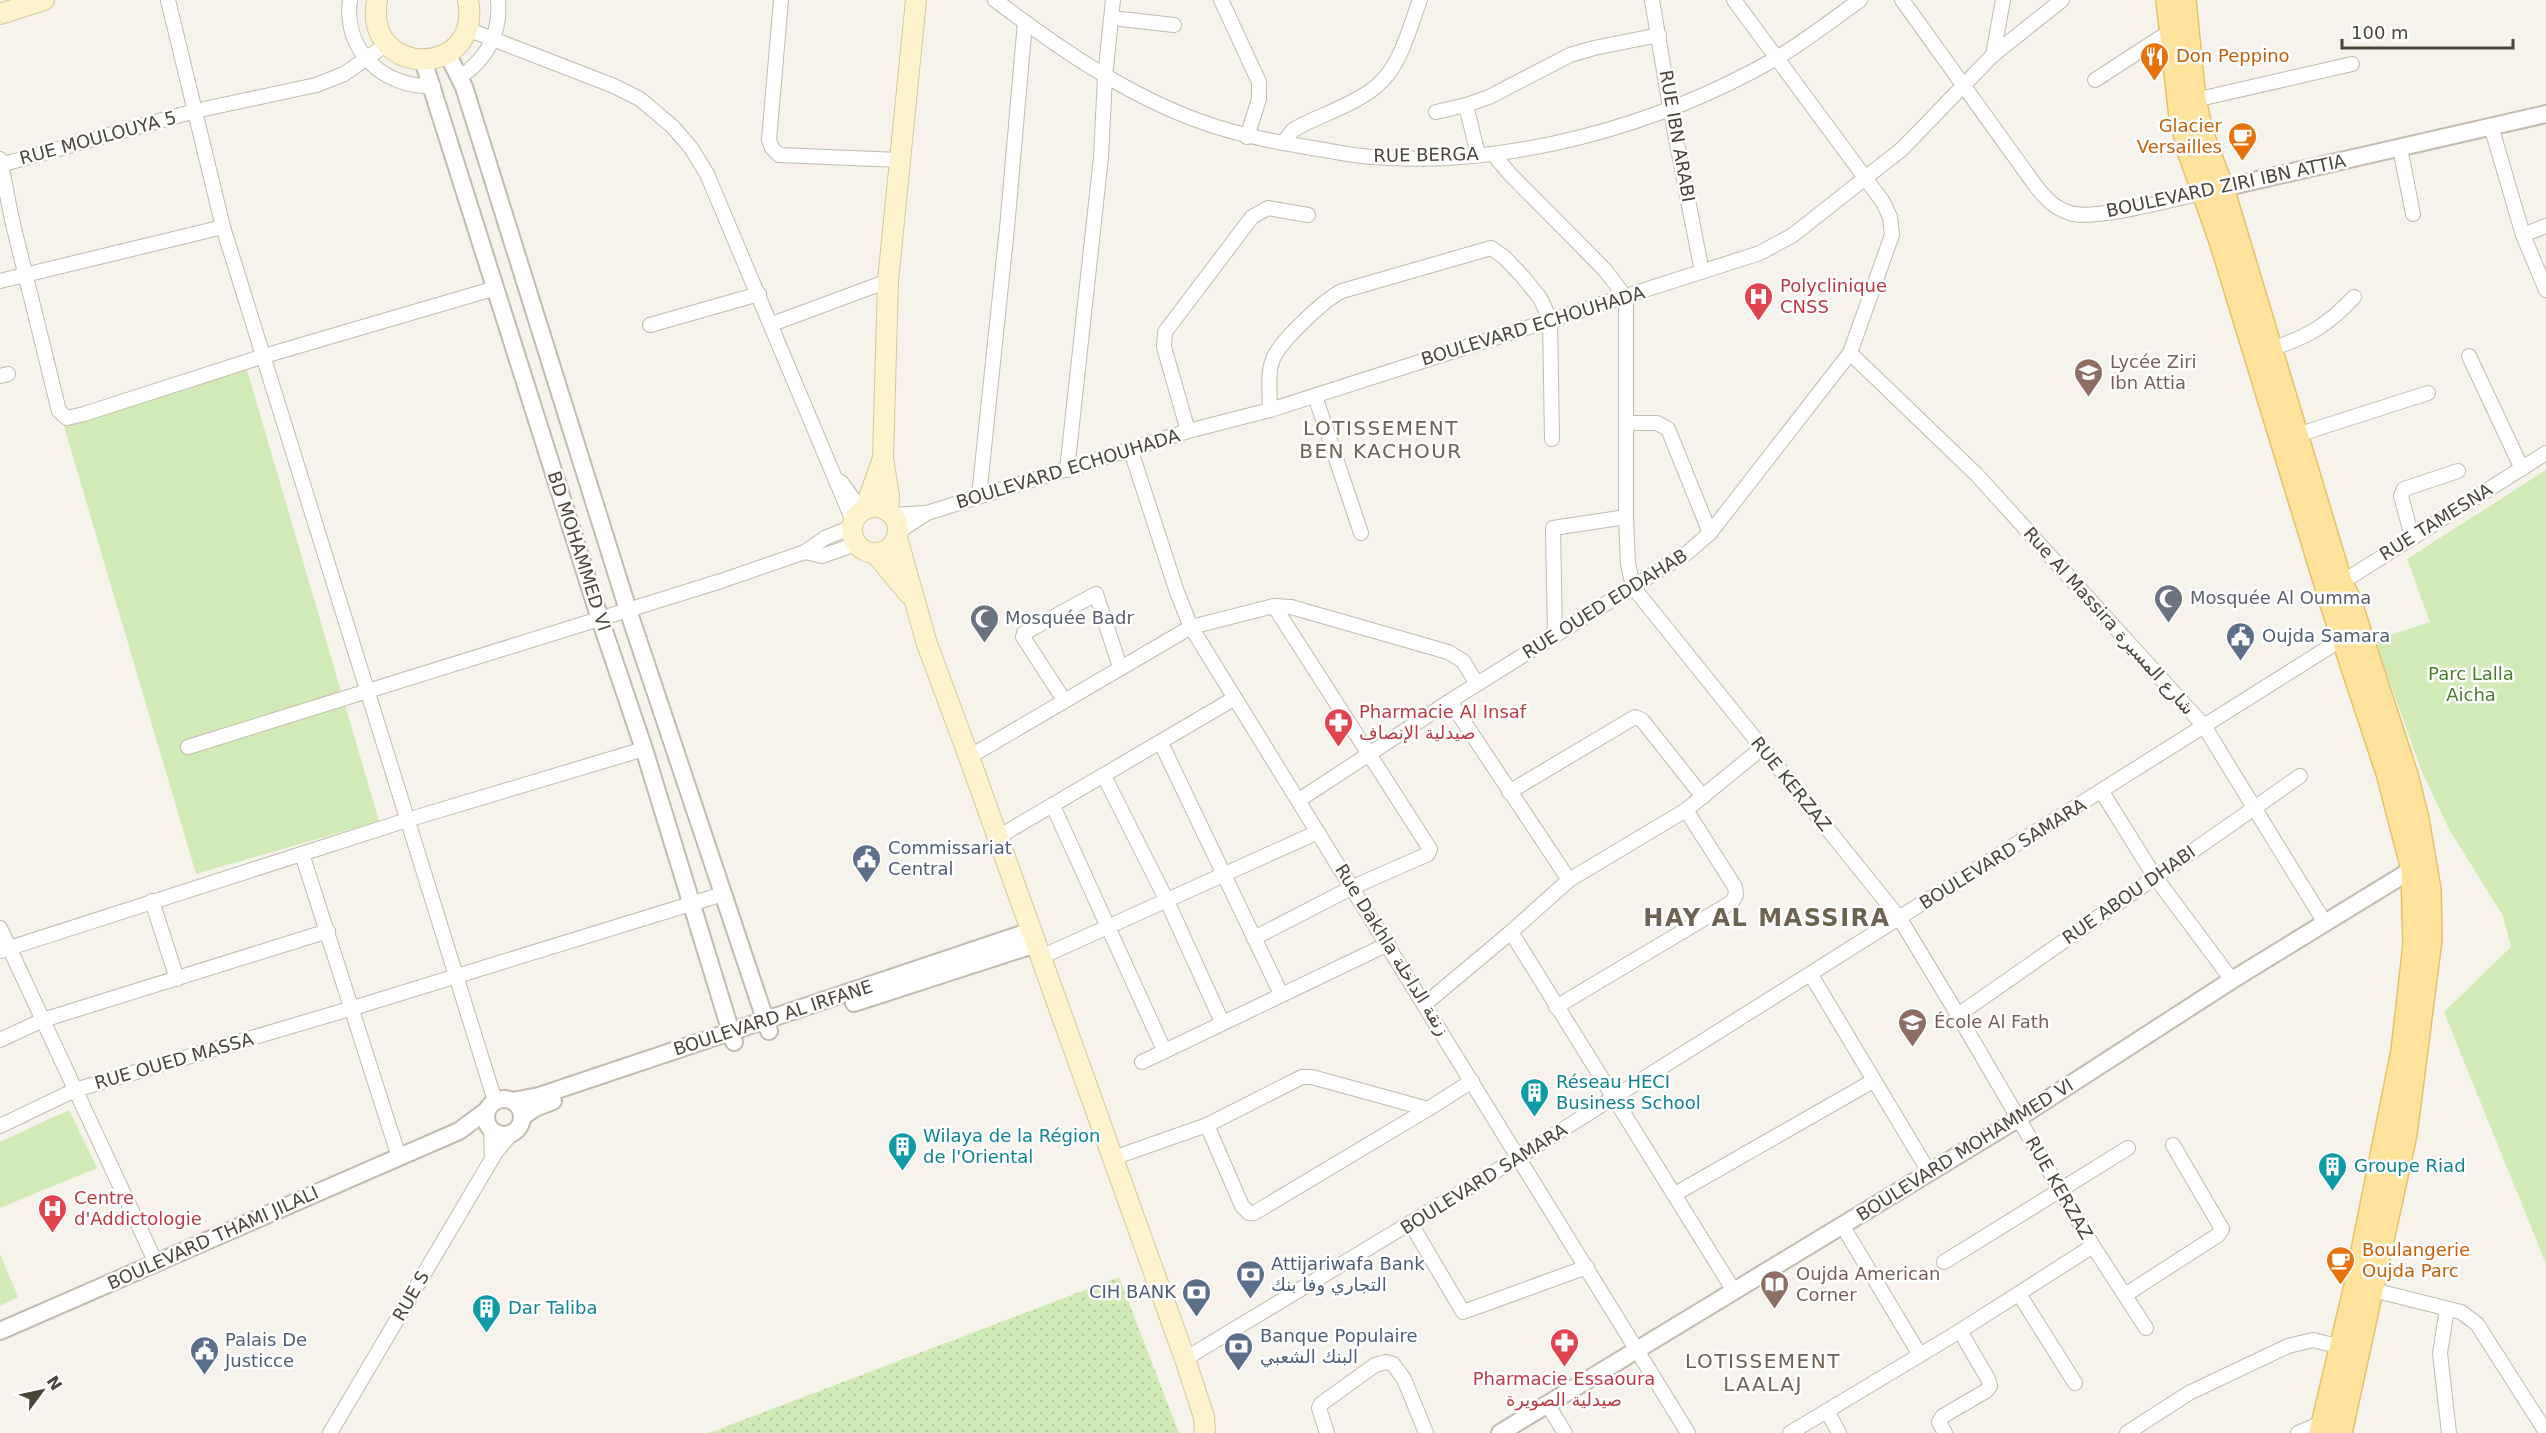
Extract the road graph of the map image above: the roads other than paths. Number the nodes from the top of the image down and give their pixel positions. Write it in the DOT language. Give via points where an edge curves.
graph roads {
  1 [pos="44,0"];
  2 [pos="168,0"];
  3 [pos="350,0"];
  4 [pos="377,0"];
  5 [pos="498,0"];
  6 [pos="781,0"];
  7 [pos="916,0"];
  8 [pos="995,0"];
  9 [pos="1113,0"];
  10 [pos="1221,0"];
  11 [pos="1420,0"];
  12 [pos="1652,0"];
  13 [pos="1734,0"];
  14 [pos="1860,0"];
  15 [pos="1902,0"];
  16 [pos="2003,0"];
  17 [pos="2062,0"];
  18 [pos="2167,0"];
  19 [pos="2185,0"];
  20 [pos="474,3"];
  21 [pos="0,14"];
  22 [pos="1112,18"];
  23 [pos="1025,22"];
  24 [pos="1174,24"];
  25 [pos="467,29"];
  26 [pos="2169,32"];
  27 [pos="1659,35"];
  28 [pos="494,38"];
  29 [pos="387,44"];
  30 [pos="447,53"];
  31 [pos="1993,55"];
  32 [pos="366,59"];
  33 [pos="1776,59"];
  34 [pos="423,60"];
  35 [pos="2352,64"];
  36 [pos="460,77"];
  37 [pos="1105,77"];
  38 [pos="2095,80"];
  39 [pos="1965,85"];
  40 [pos="433,86"];
  41 [pos="2195,100"];
  42 [pos="1466,105"];
  43 [pos="1670,107"];
  44 [pos="195,111"];
  45 [pos="1436,112"];
  46 [pos="2546,114"];
  47 [pos="2491,126"];
  48 [pos="1247,137"];
  49 [pos="1283,143"];
  50 [pos="2400,148"];
  51 [pos="1493,154"];
  52 [pos="1478,155"];
  53 [pos="900,159"];
  54 [pos="0,163"];
  55 [pos="1866,179"];
  56 [pos="2223,188"];
  57 [pos="2202,193"];
  58 [pos="2413,214"];
  59 [pos="1308,215"];
  60 [pos="2546,226"];
  61 [pos="223,227"];
  62 [pos="2523,235"];
  63 [pos="1702,272"];
  64 [pos="26,275"];
  65 [pos="0,281"];
  66 [pos="888,281"];
  67 [pos="496,288"];
  68 [pos="2546,290"];
  69 [pos="759,294"];
  70 [pos="2354,297"];
  71 [pos="1626,298"];
  72 [pos="1550,319"];
  73 [pos="772,324"];
  74 [pos="650,325"];
  75 [pos="2273,348"];
  76 [pos="1850,353"];
  77 [pos="264,356"];
  78 [pos="2469,356"];
  79 [pos="2428,393"];
  80 [pos="1315,396"];
  81 [pos="1270,410"];
  82 [pos="1628,423"];
  83 [pos="1188,431"];
  84 [pos="2297,435"];
  85 [pos="1552,439"];
  86 [pos="1131,451"];
  87 [pos="2546,453"];
  88 [pos="883,458"];
  89 [pos="2522,469"];
  90 [pos="1067,470"];
  91 [pos="2458,471"];
  92 [pos="979,496"];
  93 [pos="1626,517"];
  94 [pos="858,522"];
  95 [pos="894,524"];
  96 [pos="1361,533"];
  97 [pos="1710,534"];
  98 [pos="2412,537"];
  99 [pos="875,553"];
  100 [pos="1633,588"];
  101 [pos="2334,588"];
  102 [pos="912,598"];
  103 [pos="1274,606"];
  104 [pos="628,610"];
  105 [pos="600,619"];
  106 [pos="1191,627"];
  107 [pos="2351,634"];
  108 [pos="1555,636"];
  109 [pos="1120,667"];
  110 [pos="1477,684"];
  111 [pos="369,692"];
  112 [pos="1235,698"];
  113 [pos="1064,700"];
  114 [pos="1450,701"];
  115 [pos="2204,726"];
  116 [pos="1161,743"];
  117 [pos="188,747"];
  118 [pos="1762,748"];
  119 [pos="644,749"];
  120 [pos="1370,753"];
  121 [pos="969,756"];
  122 [pos="1104,776"];
  123 [pos="2300,776"];
  124 [pos="1509,792"];
  125 [pos="2102,792"];
  126 [pos="1703,797"];
  127 [pos="1299,800"];
  128 [pos="1053,807"];
  129 [pos="2254,809"];
  130 [pos="1686,810"];
  131 [pos="407,820"];
  132 [pos="1318,832"];
  133 [pos="998,837"];
  134 [pos="302,854"];
  135 [pos="2419,865"];
  136 [pos="1224,875"];
  137 [pos="2155,877"];
  138 [pos="1569,880"];
  139 [pos="1353,887"];
  140 [pos="723,894"];
  141 [pos="152,901"];
  142 [pos="1167,901"];
  143 [pos="692,904"];
  144 [pos="1900,920"];
  145 [pos="2325,923"];
  146 [pos="1108,927"];
  147 [pos="0,928"];
  148 [pos="328,931"];
  149 [pos="1512,932"];
  150 [pos="1254,938"];
  151 [pos="1036,944"];
  152 [pos="1388,944"];
  153 [pos="4,949"];
  154 [pos="1811,975"];
  155 [pos="454,976"];
  156 [pos="177,979"];
  157 [pos="2232,980"];
  158 [pos="1281,994"];
  159 [pos="1425,1005"];
  160 [pos="1556,1007"];
  161 [pos="353,1008"];
  162 [pos="1958,1015"];
  163 [pos="43,1020"];
  164 [pos="1222,1022"];
  165 [pos="767,1025"];
  166 [pos="733,1037"];
  167 [pos="0,1040"];
  168 [pos="1164,1050"];
  169 [pos="1142,1062"];
  170 [pos="1473,1081"];
  171 [pos="1873,1081"];
  172 [pos="75,1090"];
  173 [pos="1614,1098"];
  174 [pos="513,1101"];
  175 [pos="1428,1109"];
  176 [pos="490,1117"];
  177 [pos="522,1117"];
  178 [pos="2019,1118"];
  179 [pos="1207,1125"];
  180 [pos="0,1126"];
  181 [pos="513,1132"];
  182 [pos="2173,1144"];
  183 [pos="2128,1148"];
  184 [pos="399,1157"];
  185 [pos="1519,1157"];
  186 [pos="1113,1158"];
  187 [pos="492,1159"];
  188 [pos="1929,1172"];
  189 [pos="2060,1189"];
  190 [pos="1675,1194"];
  191 [pos="1412,1224"];
  192 [pos="1842,1225"];
  193 [pos="2092,1246"];
  194 [pos="1944,1262"];
  195 [pos="156,1263"];
  196 [pos="1587,1267"];
  197 [pos="2363,1288"];
  198 [pos="1734,1291"];
  199 [pos="2019,1294"];
  200 [pos="2125,1295"];
  201 [pos="2447,1309"];
  202 [pos="2145,1328"];
  203 [pos="0,1330"];
  204 [pos="1960,1331"];
  205 [pos="2341,1347"];
  206 [pos="1636,1349"];
  207 [pos="1920,1355"];
  208 [pos="1185,1359"];
  209 [pos="2075,1383"];
  210 [pos="1547,1404"];
  211 [pos="1827,1411"];
  212 [pos="1208,1428"];
  213 [pos="2321,1428"];
  214 [pos="2546,1432"];
  215 [pos="330,1433"];
  216 [pos="1327,1433"];
  217 [pos="1426,1433"];
  218 [pos="1500,1433"];
  219 [pos="1565,1433"];
  220 [pos="1688,1433"];
  221 [pos="1790,1433"];
  222 [pos="1839,1433"];
  223 [pos="1944,1433"];
  224 [pos="2127,1433"];
  225 [pos="2298,1433"];
  226 [pos="2342,1433"];
  227 [pos="2449,1433"];
  1 -- 21 [label="main road"];
  2 -- 44 [label="street"];
  3 -- 32 [label="street" via="352,34"];
  4 -- 29 [label="main road" via="377,28"];
  5 -- 28 [label="street"];
  6 -- 53 [label="street" via="769,140 775,152"];
  7 -- 53 [label="main road"];
  8 -- 23 [label="street, RUE BERGA"];
  9 -- 22 [label="street"];
  10 -- 48 [label="street" via="1259,82 1259,99"];
  11 -- 49 [label="street" via="1402,47 1384,79 1373,90 1293,130"];
  12 -- 27 [label="street, RUE IBN ARABI"];
  13 -- 33 [label="street, RUE OUED EDDAHAB"];
  14 -- 33 [label="street, RUE BERGA"];
  15 -- 39 [label="street, BOULEVARD ZIRI IBN ATTIA"];
  16 -- 31 [label="street"];
  17 -- 31 [label="street, BOULEVARD ECHOUHADA"];
  18 -- 26 [label="main road"];
  19 -- 41 [label="main road"];
  20 -- 25 [label="main road"];
  22 -- 24 [label="street"];
  22 -- 37 [label="street"];
  23 -- 37 [label="street, RUE BERGA"];
  23 -- 92 [label="street"];
  25 -- 28 [label="street"];
  25 -- 30 [label="main road"];
  26 -- 38 [label="street"];
  26 -- 57 [label="main road" via="2180,117"];
  27 -- 42 [label="street" via="1570,55"];
  27 -- 43 [label="street, RUE IBN ARABI"];
  28 -- 36 [label="street" via="477,64"];
  28 -- 69 [label="street" via="614,86 640,99 673,127 708,174"];
  29 -- 32 [label="street, RUE MOULOUYA 5"];
  29 -- 34 [label="main road" via="399,54"];
  30 -- 34 [label="main road"];
  30 -- 36 [label="street, BD MOHAMMED VI"];
  31 -- 39 [label="street, BOULEVARD ECHOUHADA"];
  32 -- 40 [label="street" via="396,81"];
  32 -- 44 [label="street, RUE MOULOUYA 5" via="344,74 316,85"];
  33 -- 43 [label="street, RUE BERGA"];
  33 -- 55 [label="street, RUE OUED EDDAHAB"];
  34 -- 40 [label="street, BD MOHAMMED VI"];
  35 -- 41 [label="street"];
  36 -- 104 [label="street, BD MOHAMMED VI"];
  37 -- 48 [label="street, RUE BERGA" via="1200,121"];
  37 -- 90 [label="street" via="1101,157"];
  39 -- 55 [label="street, BOULEVARD ECHOUHADA" via="1902,149"];
  39 -- 57 [label="street, BOULEVARD ZIRI IBN ATTIA" via="2047,200 2060,209 2089,216"];
  40 -- 67 [label="street, BD MOHAMMED VI"];
  41 -- 56 [label="main road"];
  42 -- 45 [label="street"];
  42 -- 52 [label="street"];
  43 -- 51 [label="street, RUE BERGA" via="1626,124"];
  43 -- 63 [label="street, RUE IBN ARABI"];
  44 -- 54 [label="street, RUE MOULOUYA 5"];
  44 -- 61 [label="street"];
  46 -- 47 [label="street, BOULEVARD ZIRI IBN ATTIA"];
  47 -- 50 [label="street, BOULEVARD ZIRI IBN ATTIA"];
  47 -- 62 [label="street"];
  48 -- 49 [label="street, RUE BERGA"];
  49 -- 52 [label="street, RUE BERGA" via="1371,157 1428,159"];
  50 -- 56 [label="street, BOULEVARD ZIRI IBN ATTIA"];
  50 -- 58 [label="street"];
  51 -- 52 [label="street, RUE BERGA"];
  51 -- 71 [label="street" via="1605,270"];
  53 -- 66 [label="main road"];
  54 -- 64 [label="street"];
  55 -- 63 [label="street, BOULEVARD ECHOUHADA" via="1776,246"];
  55 -- 76 [label="street, RUE OUED EDDAHAB" via="1890,217 1892,235"];
  56 -- 57 [label="street, BOULEVARD ZIRI IBN ATTIA"];
  56 -- 75 [label="main road"];
  57 -- 101 [label="main road"];
  59 -- 83 [label="street" via="1268,208 1252,217 1165,332 1164,347"];
  60 -- 62 [label="street"];
  61 -- 64 [label="street"];
  61 -- 77 [label="street"];
  62 -- 68 [label="street"];
  63 -- 71 [label="street, BOULEVARD ECHOUHADA"];
  64 -- 65 [label="street"];
  64 -- 77 [label="street" via="59,411 67,418"];
  66 -- 73 [label="street"];
  66 -- 88 [label="main road"];
  67 -- 77 [label="street"];
  67 -- 105 [label="street, BD MOHAMMED VI"];
  69 -- 73 [label="street"];
  69 -- 74 [label="street"];
  70 -- 75 [label="street" via="2315,332"];
  71 -- 72 [label="street, BOULEVARD ECHOUHADA"];
  71 -- 82 [label="street"];
  72 -- 80 [label="street, BOULEVARD ECHOUHADA"];
  72 -- 81 [label="street" via="1523,277 1491,248 1342,291 1330,297 1276,352 1270,367"];
  72 -- 85 [label="street"];
  73 -- 94 [label="street" via="831,469"];
  75 -- 84 [label="main road"];
  76 -- 97 [label="street, RUE OUED EDDAHAB"];
  76 -- 115 [label="street, Rue Al Massira شارع المسيرة" via="1977,475"];
  77 -- 111 [label="street"];
  78 -- 89 [label="street"];
  79 -- 84 [label="street"];
  80 -- 81 [label="street, BOULEVARD ECHOUHADA"];
  80 -- 96 [label="street"];
  81 -- 83 [label="street, BOULEVARD ECHOUHADA"];
  82 -- 93 [label="street"];
  82 -- 97 [label="street" via="1657,423 1668,429"];
  83 -- 86 [label="street, BOULEVARD ECHOUHADA"];
  84 -- 101 [label="main road"];
  86 -- 90 [label="street, BOULEVARD ECHOUHADA"];
  86 -- 106 [label="street, Rue Dakhla زنقة الداخلة"];
  87 -- 89 [label="street, RUE TAMESNA"];
  88 -- 94 [label="main road"];
  88 -- 95 [label="main road"];
  89 -- 98 [label="street, RUE TAMESNA"];
  90 -- 92 [label="street, BOULEVARD ECHOUHADA"];
  91 -- 98 [label="street" via="2404,489 2401,496"];
  92 -- 95 [label="street, BOULEVARD ECHOUHADA"];
  93 -- 100 [label="street"];
  93 -- 108 [label="street" via="1553,528"];
  94 -- 95 [label="main road" via="877,507"];
  94 -- 99 [label="main road" via="866,552"];
  94 -- 104 [label="street" via="804,552"];
  95 -- 99 [label="main road" via="889,548"];
  95 -- 102 [label="main road"];
  97 -- 100 [label="street, RUE OUED EDDAHAB" via="1670,566"];
  98 -- 101 [label="street, RUE TAMESNA"];
  99 -- 102 [label="main road"];
  100 -- 108 [label="street, RUE OUED EDDAHAB"];
  100 -- 118 [label="street, RUE KERZAZ"];
  101 -- 107 [label="main road" via="2350,600"];
  102 -- 121 [label="main road"];
  103 -- 106 [label="street"];
  103 -- 110 [label="street" via="1448,652 1462,661"];
  103 -- 120 [label="street"];
  104 -- 105 [label="street"];
  104 -- 140 [label="street, BD MOHAMMED VI"];
  105 -- 111 [label="street"];
  105 -- 119 [label="street, BD MOHAMMED VI"];
  106 -- 109 [label="street"];
  106 -- 112 [label="street, Rue Dakhla زنقة الداخلة"];
  107 -- 115 [label="street, BOULEVARD SAMARA"];
  107 -- 135 [label="main road" via="2407,775"];
  108 -- 110 [label="street, RUE OUED EDDAHAB"];
  109 -- 113 [label="street"];
  109 -- 113 [label="street" via="1096,594 1023,633"];
  110 -- 114 [label="street, RUE OUED EDDAHAB"];
  111 -- 117 [label="street"];
  111 -- 131 [label="street"];
  112 -- 116 [label="street"];
  112 -- 127 [label="street, Rue Dakhla زنقة الداخلة"];
  113 -- 121 [label="street"];
  114 -- 120 [label="street, RUE OUED EDDAHAB"];
  114 -- 124 [label="street"];
  115 -- 125 [label="street, BOULEVARD SAMARA"];
  115 -- 129 [label="street, Rue Al Massira شارع المسيرة"];
  116 -- 122 [label="street"];
  116 -- 136 [label="street"];
  118 -- 126 [label="street"];
  118 -- 144 [label="street, RUE KERZAZ"];
  119 -- 131 [label="street"];
  119 -- 143 [label="street, BD MOHAMMED VI"];
  120 -- 127 [label="street, RUE OUED EDDAHAB"];
  120 -- 139 [label="street" via="1430,852"];
  121 -- 133 [label="main road"];
  122 -- 128 [label="street"];
  122 -- 142 [label="street"];
  123 -- 129 [label="street, RUE ABOU DHABI"];
  124 -- 126 [label="street" via="1635,717 1642,720"];
  124 -- 138 [label="street"];
  125 -- 137 [label="street"];
  125 -- 144 [label="street, BOULEVARD SAMARA"];
  126 -- 130 [label="street"];
  127 -- 132 [label="street, Rue Dakhla زنقة الداخلة"];
  128 -- 133 [label="street"];
  128 -- 146 [label="street"];
  129 -- 137 [label="street, RUE ABOU DHABI"];
  129 -- 145 [label="street, Rue Al Massira شارع المسيرة"];
  130 -- 138 [label="street"];
  130 -- 160 [label="street" via="1736,887 1732,902"];
  131 -- 134 [label="street"];
  131 -- 155 [label="street"];
  132 -- 136 [label="street"];
  132 -- 139 [label="street, Rue Dakhla زنقة الداخلة"];
  133 -- 151 [label="main road"];
  134 -- 141 [label="street"];
  134 -- 148 [label="street"];
  135 -- 145 [label="street, BOULEVARD MOHAMMED VI"];
  135 -- 197 [label="main road" via="2431,939"];
  136 -- 142 [label="street"];
  136 -- 150 [label="street"];
  137 -- 157 [label="street"];
  137 -- 162 [label="street, RUE ABOU DHABI"];
  138 -- 149 [label="street"];
  139 -- 150 [label="street"];
  139 -- 152 [label="street, Rue Dakhla زنقة الداخلة"];
  140 -- 143 [label="street, RUE OUED MASSA"];
  140 -- 165 [label="street, BD MOHAMMED VI"];
  141 -- 153 [label="street"];
  141 -- 156 [label="street"];
  142 -- 146 [label="street"];
  142 -- 164 [label="street"];
  143 -- 155 [label="street, RUE OUED MASSA"];
  143 -- 166 [label="street, BD MOHAMMED VI"];
  144 -- 154 [label="street, BOULEVARD SAMARA"];
  144 -- 162 [label="street, RUE KERZAZ"];
  145 -- 157 [label="street, BOULEVARD MOHAMMED VI"];
  146 -- 151 [label="street"];
  146 -- 168 [label="street"];
  147 -- 153 [label="street"];
  148 -- 156 [label="street"];
  148 -- 161 [label="street"];
  149 -- 159 [label="street"];
  149 -- 160 [label="street"];
  150 -- 158 [label="street"];
  151 -- 165 [label="street, BOULEVARD AL IRFANE"];
  151 -- 186 [label="main road"];
  152 -- 158 [label="street"];
  152 -- 159 [label="street, Rue Dakhla زنقة الداخلة"];
  153 -- 163 [label="street"];
  154 -- 171 [label="street"];
  154 -- 173 [label="street, BOULEVARD SAMARA"];
  155 -- 161 [label="street, RUE OUED MASSA"];
  155 -- 176 [label="street"];
  156 -- 163 [label="street"];
  157 -- 178 [label="street, BOULEVARD MOHAMMED VI"];
  158 -- 164 [label="street"];
  159 -- 170 [label="street, Rue Dakhla زنقة الداخلة"];
  160 -- 173 [label="street"];
  161 -- 172 [label="street, RUE OUED MASSA"];
  161 -- 184 [label="street"];
  162 -- 178 [label="street, RUE KERZAZ"];
  163 -- 167 [label="street"];
  163 -- 172 [label="street"];
  164 -- 168 [label="street"];
  165 -- 166 [label="street, BOULEVARD AL IRFANE"];
  166 -- 174 [label="street, BOULEVARD AL IRFANE"];
  166 -- 177 [label="street, BOULEVARD AL IRFANE" via="542,1104"];
  168 -- 169 [label="street"];
  170 -- 175 [label="street"];
  170 -- 185 [label="street, Rue Dakhla زنقة الداخلة"];
  171 -- 188 [label="street"];
  171 -- 190 [label="street"];
  172 -- 180 [label="street, RUE OUED MASSA"];
  172 -- 195 [label="street"];
  173 -- 185 [label="street, BOULEVARD SAMARA"];
  173 -- 190 [label="street"];
  174 -- 176 [label="street" via="507,1099"];
  174 -- 177 [label="street"];
  175 -- 179 [label="street" via="1302,1077"];
  175 -- 179 [label="street" via="1249,1214"];
  176 -- 181 [label="street" via="499,1134"];
  176 -- 184 [label="street, BOULEVARD THAMI JILALI"];
  176 -- 187 [label="street"];
  177 -- 181 [label="street"];
  178 -- 188 [label="street, BOULEVARD MOHAMMED VI"];
  178 -- 189 [label="street, RUE KERZAZ"];
  179 -- 186 [label="street"];
  181 -- 187 [label="street, RUE S"];
  182 -- 200 [label="street" via="2222,1229"];
  183 -- 189 [label="street"];
  184 -- 195 [label="street, BOULEVARD THAMI JILALI"];
  185 -- 191 [label="street, BOULEVARD SAMARA"];
  185 -- 196 [label="street, Rue Dakhla زنقة الداخلة"];
  186 -- 208 [label="main road"];
  187 -- 215 [label="street, RUE S"];
  188 -- 192 [label="street, BOULEVARD MOHAMMED VI"];
  189 -- 193 [label="street, RUE KERZAZ"];
  189 -- 194 [label="street"];
  190 -- 198 [label="street"];
  191 -- 196 [label="street" via="1463,1312"];
  191 -- 208 [label="street, BOULEVARD SAMARA"];
  192 -- 198 [label="street, BOULEVARD MOHAMMED VI"];
  192 -- 207 [label="street"];
  193 -- 199 [label="street"];
  193 -- 200 [label="street, RUE KERZAZ"];
  195 -- 203 [label="street, BOULEVARD THAMI JILALI"];
  196 -- 206 [label="street, Rue Dakhla زنقة الداخلة"];
  197 -- 201 [label="street"];
  197 -- 205 [label="main road"];
  197 -- 226 [label="main road"];
  198 -- 206 [label="street, BOULEVARD MOHAMMED VI"];
  199 -- 204 [label="street"];
  199 -- 209 [label="street"];
  200 -- 202 [label="street, RUE KERZAZ"];
  201 -- 214 [label="street" via="2461,1312 2477,1324"];
  201 -- 227 [label="street" via="2440,1353"];
  204 -- 207 [label="street"];
  204 -- 223 [label="street" via="1990,1386 1943,1416 1939,1422"];
  205 -- 213 [label="main road"];
  205 -- 224 [label="street" via="2313,1340 2288,1346 2189,1393"];
  206 -- 210 [label="street, BOULEVARD MOHAMMED VI"];
  206 -- 220 [label="street, Rue Dakhla زنقة الداخلة"];
  207 -- 211 [label="street"];
  208 -- 212 [label="main road"];
  210 -- 218 [label="street, BOULEVARD MOHAMMED VI"];
  210 -- 219 [label="street"];
  211 -- 221 [label="street"];
  211 -- 222 [label="street"];
  213 -- 225 [label="street"];
  216 -- 217 [label="street" via="1321,1404 1375,1365 1386,1362 1393,1364 1404,1379"];
}
